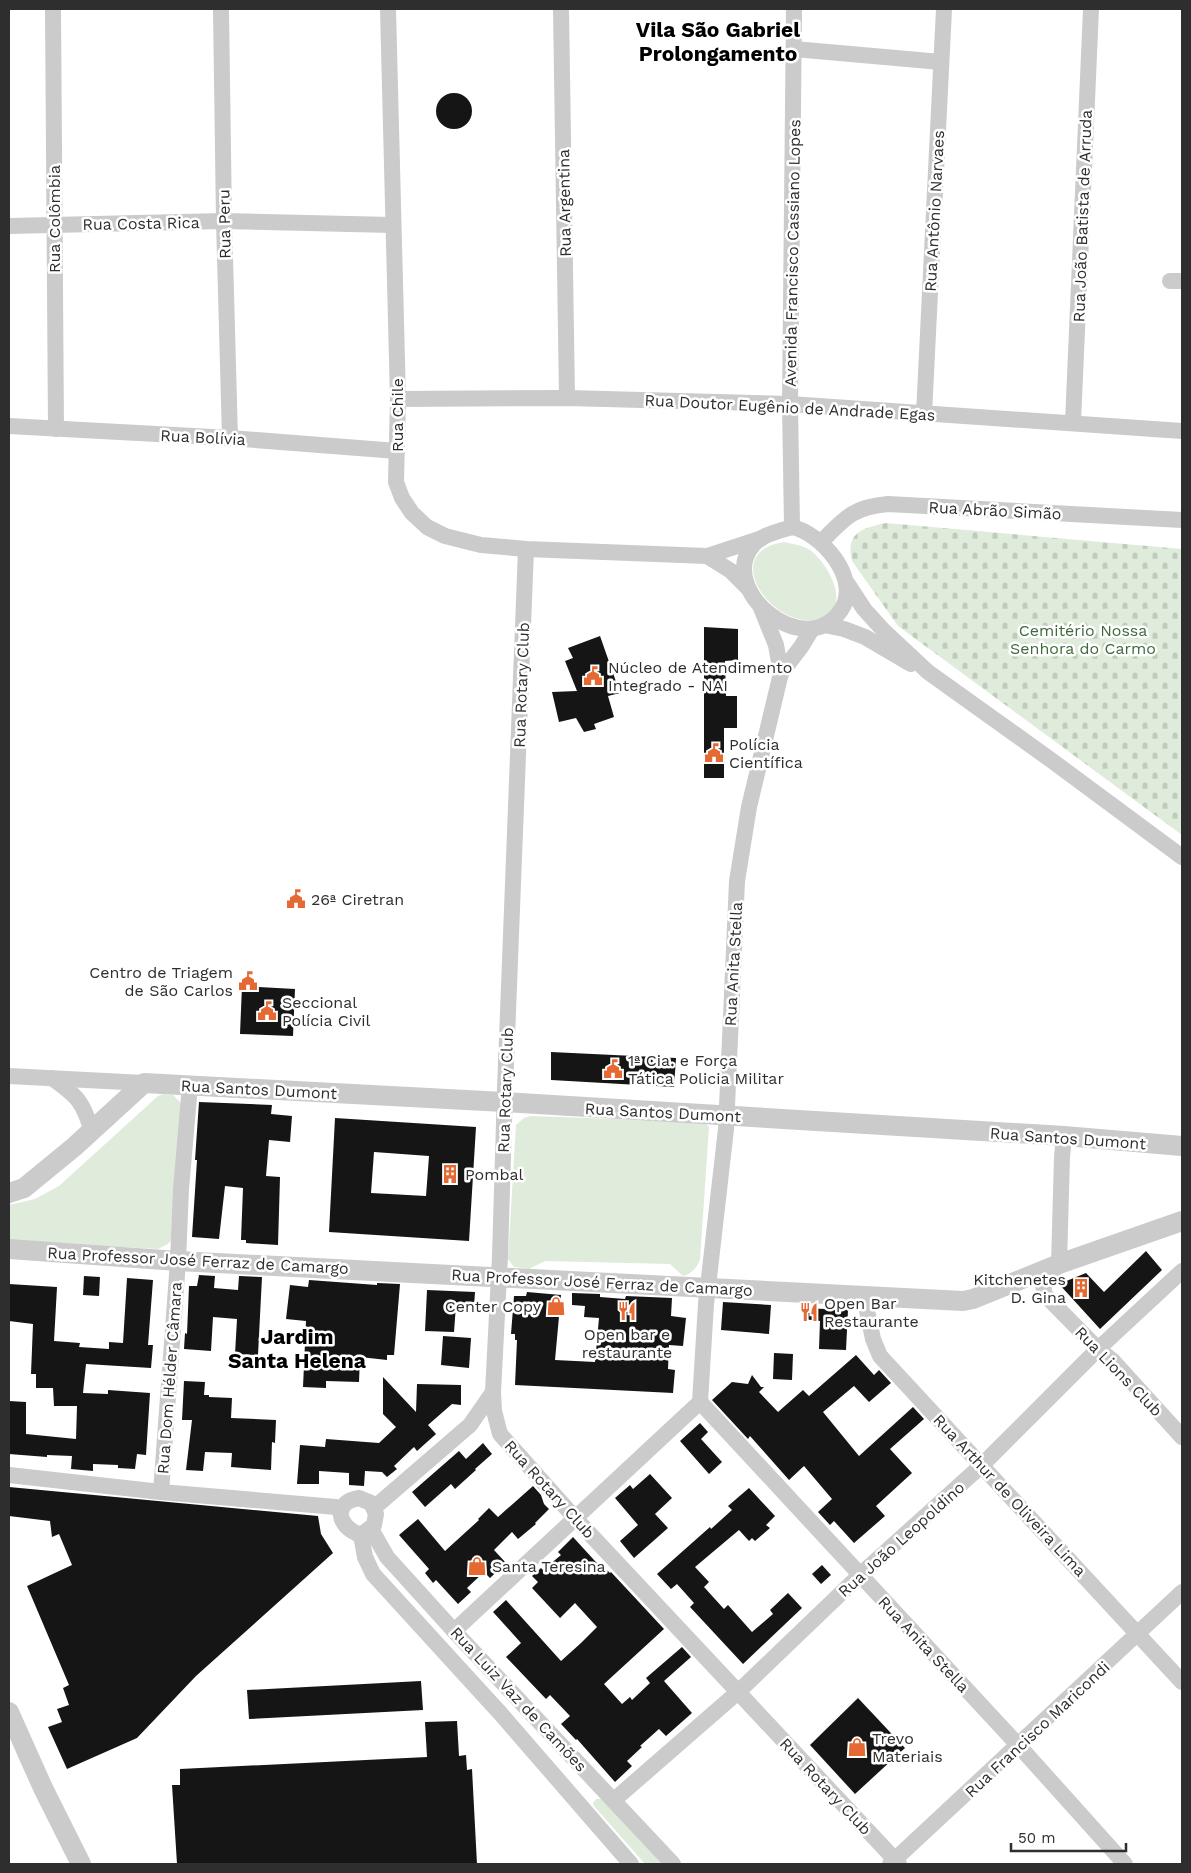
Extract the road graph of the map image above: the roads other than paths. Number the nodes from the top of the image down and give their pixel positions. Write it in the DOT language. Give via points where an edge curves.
graph roads {
  1 [pos="53,9"];
  2 [pos="221,9"];
  3 [pos="388,9"];
  4 [pos="561,9"];
  5 [pos="794,9"];
  6 [pos="944,9"];
  7 [pos="1091,9"];
  8 [pos="794,49"];
  9 [pos="941,62"];
  10 [pos="224,221"];
  11 [pos="54,225"];
  12 [pos="392,225"];
  13 [pos="9,226"];
  14 [pos="567,398"];
  15 [pos="398,399"];
  16 [pos="790,404"];
  17 [pos="924,414"];
  18 [pos="1074,422"];
  19 [pos="9,426"];
  20 [pos="56,430"];
  21 [pos="1182,431"];
  22 [pos="230,438"];
  23 [pos="397,451"];
  24 [pos="1182,520"];
  25 [pos="792,527"];
  26 [pos="762,538"];
  27 [pos="821,542"];
  28 [pos="526,549"];
  29 [pos="707,556"];
  30 [pos="847,583"];
  31 [pos="748,588"];
  32 [pos="761,608"];
  33 [pos="818,627"];
  34 [pos="928,672"];
  35 [pos="781,673"];
  36 [pos="1182,858"];
  37 [pos="9,1076"];
  38 [pos="52,1078"];
  39 [pos="144,1083"];
  40 [pos="190,1085"];
  41 [pos="504,1102"];
  42 [pos="726,1116"];
  43 [pos="92,1132"];
  44 [pos="1064,1136"];
  45 [pos="1182,1146"];
  46 [pos="9,1193"];
  47 [pos="1182,1221"];
  48 [pos="9,1249"];
  49 [pos="178,1261"];
  50 [pos="1059,1264"];
  51 [pos="1182,1271"];
  52 [pos="499,1276"];
  53 [pos="708,1289"];
  54 [pos="864,1296"];
  55 [pos="1098,1349"];
  56 [pos="492,1392"];
  57 [pos="700,1402"];
  58 [pos="470,1425"];
  59 [pos="500,1434"];
  60 [pos="1182,1436"];
  61 [pos="982,1465"];
  62 [pos="9,1475"];
  63 [pos="161,1492"];
  64 [pos="374,1508"];
  65 [pos="341,1512"];
  66 [pos="576,1519"];
  67 [pos="366,1532"];
  68 [pos="860,1575"];
  69 [pos="1182,1592"];
  70 [pos="454,1631"];
  71 [pos="1139,1634"];
  72 [pos="1182,1682"];
  73 [pos="738,1692"];
  74 [pos="9,1712"];
  75 [pos="1019,1746"];
  76 [pos="614,1800"];
  77 [pos="895,1863"];
  78 [pos="81,1864"];
  79 [pos="631,1864"];
  80 [pos="673,1864"];
  81 [pos="1125,1864"];
  1 -- 11 [label="street, Rua Colômbia"];
  2 -- 10 [label="street, Rua Peru"];
  3 -- 12 [label="street, Rua Chile"];
  4 -- 14 [label="street, Rua Argentina"];
  5 -- 8 [label="street, Avenida Francisco Cassiano Lopes"];
  6 -- 9 [label="street, Rua Antônio Narvaes"];
  7 -- 18 [label="street, Rua João Batista de Arruda"];
  8 -- 9 [label="street"];
  8 -- 16 [label="street, Avenida Francisco Cassiano Lopes"];
  9 -- 17 [label="street, Rua Antônio Narvaes"];
  10 -- 11 [label="street, Rua Costa Rica"];
  10 -- 12 [label="street, Rua Costa Rica"];
  10 -- 22 [label="street, Rua Peru"];
  11 -- 13 [label="street, Rua Costa Rica"];
  11 -- 20 [label="street, Rua Colômbia"];
  12 -- 15 [label="street, Rua Chile"];
  14 -- 15 [label="street, Rua Doutor Eugênio de Andrade Egas"];
  14 -- 16 [label="street, Rua Doutor Eugênio de Andrade Egas"];
  15 -- 23 [label="street, Rua Chile"];
  16 -- 17 [label="street, Rua Doutor Eugênio de Andrade Egas"];
  16 -- 25 [label="street, Avenida Francisco Cassiano Lopes"];
  17 -- 18 [label="street, Rua Doutor Eugênio de Andrade Egas"];
  18 -- 21 [label="street, Rua Doutor Eugênio de Andrade Egas"];
  19 -- 20 [label="street, Rua Bolívia"];
  20 -- 22 [label="street, Rua Bolívia"];
  22 -- 23 [label="street, Rua Bolívia"];
  23 -- 28 [label="street, Rua Chile" via="396,482 402,498 412,513 427,526 445,536 481,545"];
  24 -- 27 [label="street, Rua Abrão Simão" via="888,504 869,506 852,513"];
  25 -- 26 [label="street"];
  25 -- 27 [label="street" via="800,528"];
  26 -- 29 [label="street"];
  26 -- 31 [label="street" via="754,544 746,559"];
  27 -- 30 [label="street" via="840,566"];
  28 -- 29 [label="street, Rua Chile"];
  28 -- 41 [label="street, Rua Rotary Club"];
  29 -- 31 [label="street"];
  30 -- 33 [label="street" via="843,608 835,618"];
  30 -- 34 [label="street" via="883,630"];
  31 -- 32 [label="street"];
  32 -- 33 [label="street" via="797,628"];
  32 -- 35 [label="street" via="776,644"];
  33 -- 34 [label="street" via="844,629 865,637"];
  33 -- 35 [label="street"];
  34 -- 36 [label="street"];
  35 -- 42 [label="street, Rua Anita Stella" via="749,807 737,880"];
  37 -- 38 [label="street, Rua Santos Dumont"];
  38 -- 39 [label="street, Rua Santos Dumont"];
  38 -- 43 [label="street" via="77,1097"];
  39 -- 40 [label="street, Rua Santos Dumont"];
  39 -- 43 [label="street"];
  40 -- 41 [label="street, Rua Santos Dumont"];
  40 -- 49 [label="street, Rua Dom Hélder Câmara"];
  41 -- 42 [label="street, Rua Santos Dumont"];
  41 -- 52 [label="street, Rua Rotary Club"];
  42 -- 44 [label="street, Rua Santos Dumont"];
  42 -- 53 [label="street, Rua Anita Stella"];
  43 -- 46 [label="street" via="24,1188"];
  44 -- 45 [label="street, Rua Santos Dumont"];
  44 -- 50 [label="street"];
  47 -- 50 [label="street, Rua Professor José Ferraz de Camargo"];
  48 -- 49 [label="street, Rua Professor José Ferraz de Camargo"];
  49 -- 52 [label="street, Rua Professor José Ferraz de Camargo"];
  49 -- 63 [label="street, Rua Dom Hélder Câmara"];
  50 -- 54 [label="street, Rua Professor José Ferraz de Camargo" via="963,1301"];
  50 -- 55 [label="street, Rua Lions Club" via="1043,1286 1045,1295"];
  51 -- 55 [label="street, Rua João Leopoldino"];
  52 -- 53 [label="street, Rua Professor José Ferraz de Camargo"];
  52 -- 56 [label="street, Rua Rotary Club"];
  53 -- 54 [label="street, Rua Professor José Ferraz de Camargo"];
  53 -- 57 [label="street, Rua Anita Stella"];
  54 -- 61 [label="street, Rua Arthur de Oliveira Lima" via="880,1356"];
  55 -- 60 [label="street, Rua Lions Club"];
  55 -- 61 [label="street, Rua João Leopoldino"];
  56 -- 58 [label="street"];
  56 -- 59 [label="street, Rua Rotary Club"];
  57 -- 66 [label="street"];
  57 -- 68 [label="street, Rua Anita Stella"];
  58 -- 59 [label="street"];
  58 -- 64 [label="street"];
  59 -- 66 [label="street, Rua Rotary Club"];
  61 -- 68 [label="street, Rua João Leopoldino"];
  61 -- 71 [label="street, Rua Arthur de Oliveira Lima"];
  62 -- 63 [label="street"];
  63 -- 65 [label="street" via="336,1507"];
  64 -- 65 [label="street" via="371,1502 359,1498 348,1501"];
  64 -- 67 [label="street" via="376,1519"];
  65 -- 67 [label="street" via="347,1529"];
  66 -- 70 [label="street"];
  66 -- 73 [label="street, Rua Rotary Club"];
  67 -- 70 [label="street, Rua Luiz Vaz de Camões"];
  67 -- 79 [label="street, Rua Luiz Vaz de Camões" via="365,1557 373,1574"];
  68 -- 73 [label="street, Rua João Leopoldino"];
  68 -- 75 [label="street, Rua Anita Stella"];
  69 -- 71 [label="street, Rua Francisco Maricondi"];
  70 -- 76 [label="street, Rua Luiz Vaz de Camões"];
  71 -- 72 [label="street, Rua Arthur de Oliveira Lima"];
  71 -- 75 [label="street, Rua Francisco Maricondi"];
  73 -- 76 [label="street, Rua João Leopoldino"];
  73 -- 77 [label="street, Rua Rotary Club"];
  74 -- 78 [label="street"];
  75 -- 77 [label="street, Rua Francisco Maricondi"];
  75 -- 81 [label="street, Rua Anita Stella"];
  76 -- 80 [label="street, Rua Luiz Vaz de Camões"];
}
